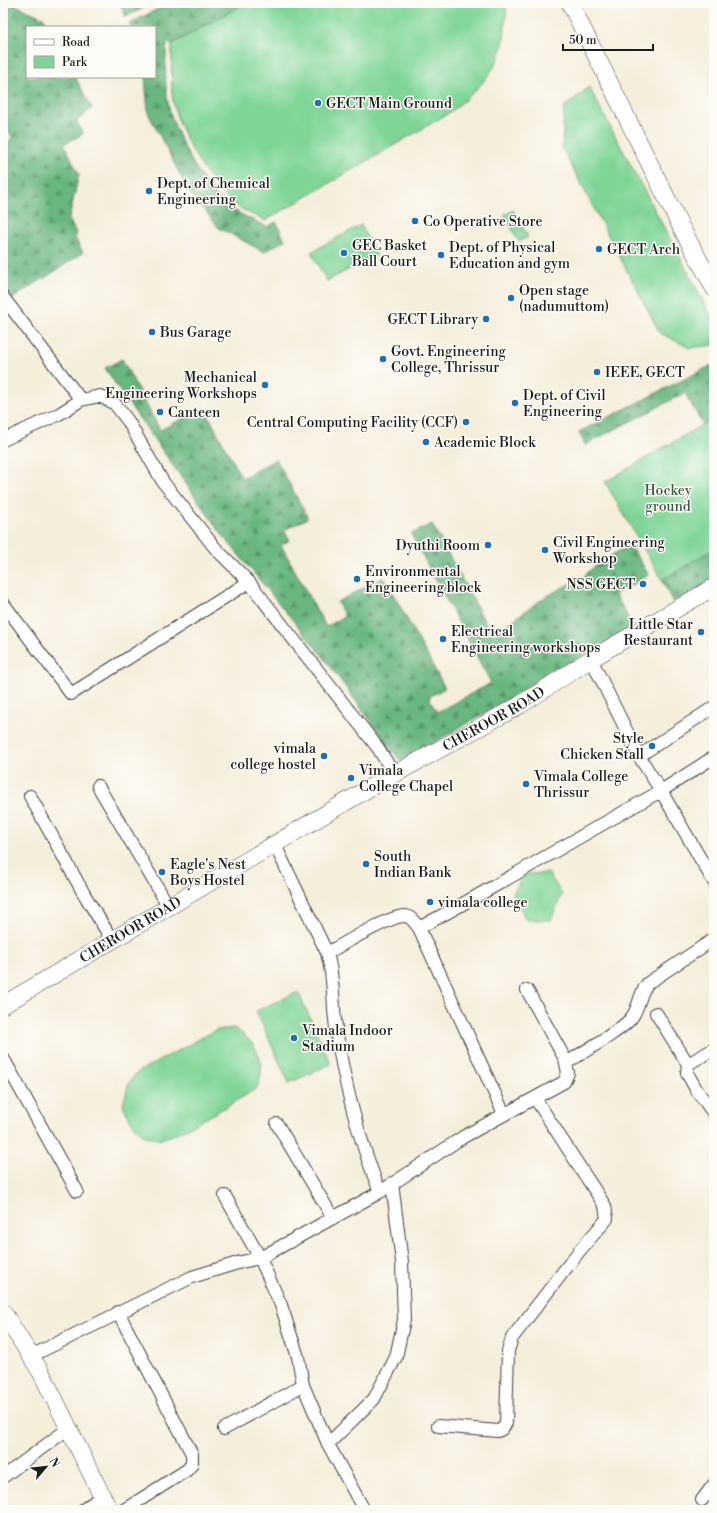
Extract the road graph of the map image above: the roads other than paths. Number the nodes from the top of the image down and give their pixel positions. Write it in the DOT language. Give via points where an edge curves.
graph roads {
  1 [pos="570,3"];
  2 [pos="714,288"];
  3 [pos="3,297"];
  4 [pos="81,400"];
  5 [pos="3,440"];
  6 [pos="249,582"];
  7 [pos="714,587"];
  8 [pos="3,603"];
  9 [pos="591,660"];
  10 [pos="714,707"];
  11 [pos="639,756"];
  12 [pos="714,757"];
  13 [pos="394,774"];
  14 [pos="98,786"];
  15 [pos="661,791"];
  16 [pos="30,796"];
  17 [pos="274,845"];
  18 [pos="714,882"];
  19 [pos="168,907"];
  20 [pos="419,928"];
  21 [pos="714,939"];
  22 [pos="112,940"];
  23 [pos="327,953"];
  24 [pos="527,990"];
  25 [pos="3,1005"];
  26 [pos="656,1013"];
  27 [pos="714,1049"];
  28 [pos="3,1058"];
  29 [pos="566,1063"];
  30 [pos="688,1064"];
  31 [pos="535,1098"];
  32 [pos="504,1114"];
  33 [pos="714,1114"];
  34 [pos="277,1124"];
  35 [pos="392,1183"];
  36 [pos="76,1190"];
  37 [pos="380,1192"];
  38 [pos="225,1196"];
  39 [pos="333,1218"];
  40 [pos="260,1258"];
  41 [pos="3,1312"];
  42 [pos="118,1312"];
  43 [pos="31,1356"];
  44 [pos="304,1385"];
  45 [pos="438,1426"];
  46 [pos="69,1428"];
  47 [pos="224,1429"];
  48 [pos="328,1444"];
  49 [pos="3,1477"];
  50 [pos="714,1484"];
  51 [pos="702,1500"];
  52 [pos="106,1503"];
  53 [pos="83,1510"];
  54 [pos="124,1510"];
  55 [pos="364,1510"];
  1 -- 2 [label="main road"];
  3 -- 4 [label="street"];
  4 -- 5 [label="street" via="59,414"];
  4 -- 6 [label="street" via="100,396 115,404 128,421 163,482 216,549"];
  6 -- 8 [label="street" via="71,694"];
  6 -- 13 [label="street" via="378,748"];
  7 -- 9 [label="main road, CHEROOR ROAD"];
  9 -- 11 [label="street"];
  9 -- 13 [label="main road, CHEROOR ROAD" via="520,705"];
  10 -- 11 [label="street"];
  11 -- 15 [label="street"];
  12 -- 15 [label="street"];
  13 -- 17 [label="main road, CHEROOR ROAD"];
  14 -- 19 [label="street"];
  15 -- 18 [label="street"];
  15 -- 20 [label="street"];
  16 -- 22 [label="street"];
  17 -- 19 [label="main road, CHEROOR ROAD"];
  17 -- 23 [label="street"];
  19 -- 22 [label="main road, CHEROOR ROAD"];
  20 -- 23 [label="street" via="410,917 404,916 378,926"];
  20 -- 32 [label="street"];
  21 -- 29 [label="street" via="648,983 643,988 636,1010 628,1022"];
  22 -- 25 [label="main road, CHEROOR ROAD"];
  23 -- 37 [label="street" via="333,972 336,1026 347,1092 364,1151"];
  24 -- 29 [label="street" via="559,1045"];
  26 -- 30 [label="street"];
  27 -- 30 [label="street"];
  28 -- 36 [label="street"];
  29 -- 31 [label="street" via="568,1073 564,1082"];
  30 -- 33 [label="street" via="687,1073"];
  31 -- 32 [label="street"];
  31 -- 45 [label="street" via="605,1206 607,1219 512,1338 508,1351 506,1423 502,1429 498,1431"];
  32 -- 35 [label="street"];
  34 -- 39 [label="street"];
  35 -- 37 [label="street"];
  35 -- 48 [label="street" via="402,1262 404,1320 396,1357 374,1399"];
  37 -- 39 [label="street"];
  38 -- 40 [label="street"];
  39 -- 40 [label="street"];
  40 -- 42 [label="street" via="192,1277"];
  40 -- 44 [label="street" via="281,1305"];
  41 -- 43 [label="main road"];
  42 -- 43 [label="street"];
  42 -- 54 [label="street" via="192,1454 192,1464 187,1470"];
  43 -- 46 [label="main road"];
  44 -- 47 [label="street"];
  44 -- 48 [label="street"];
  46 -- 49 [label="street"];
  46 -- 52 [label="main road"];
  48 -- 55 [label="street"];
  50 -- 51 [label="street"];
  52 -- 53 [label="street"];
}
